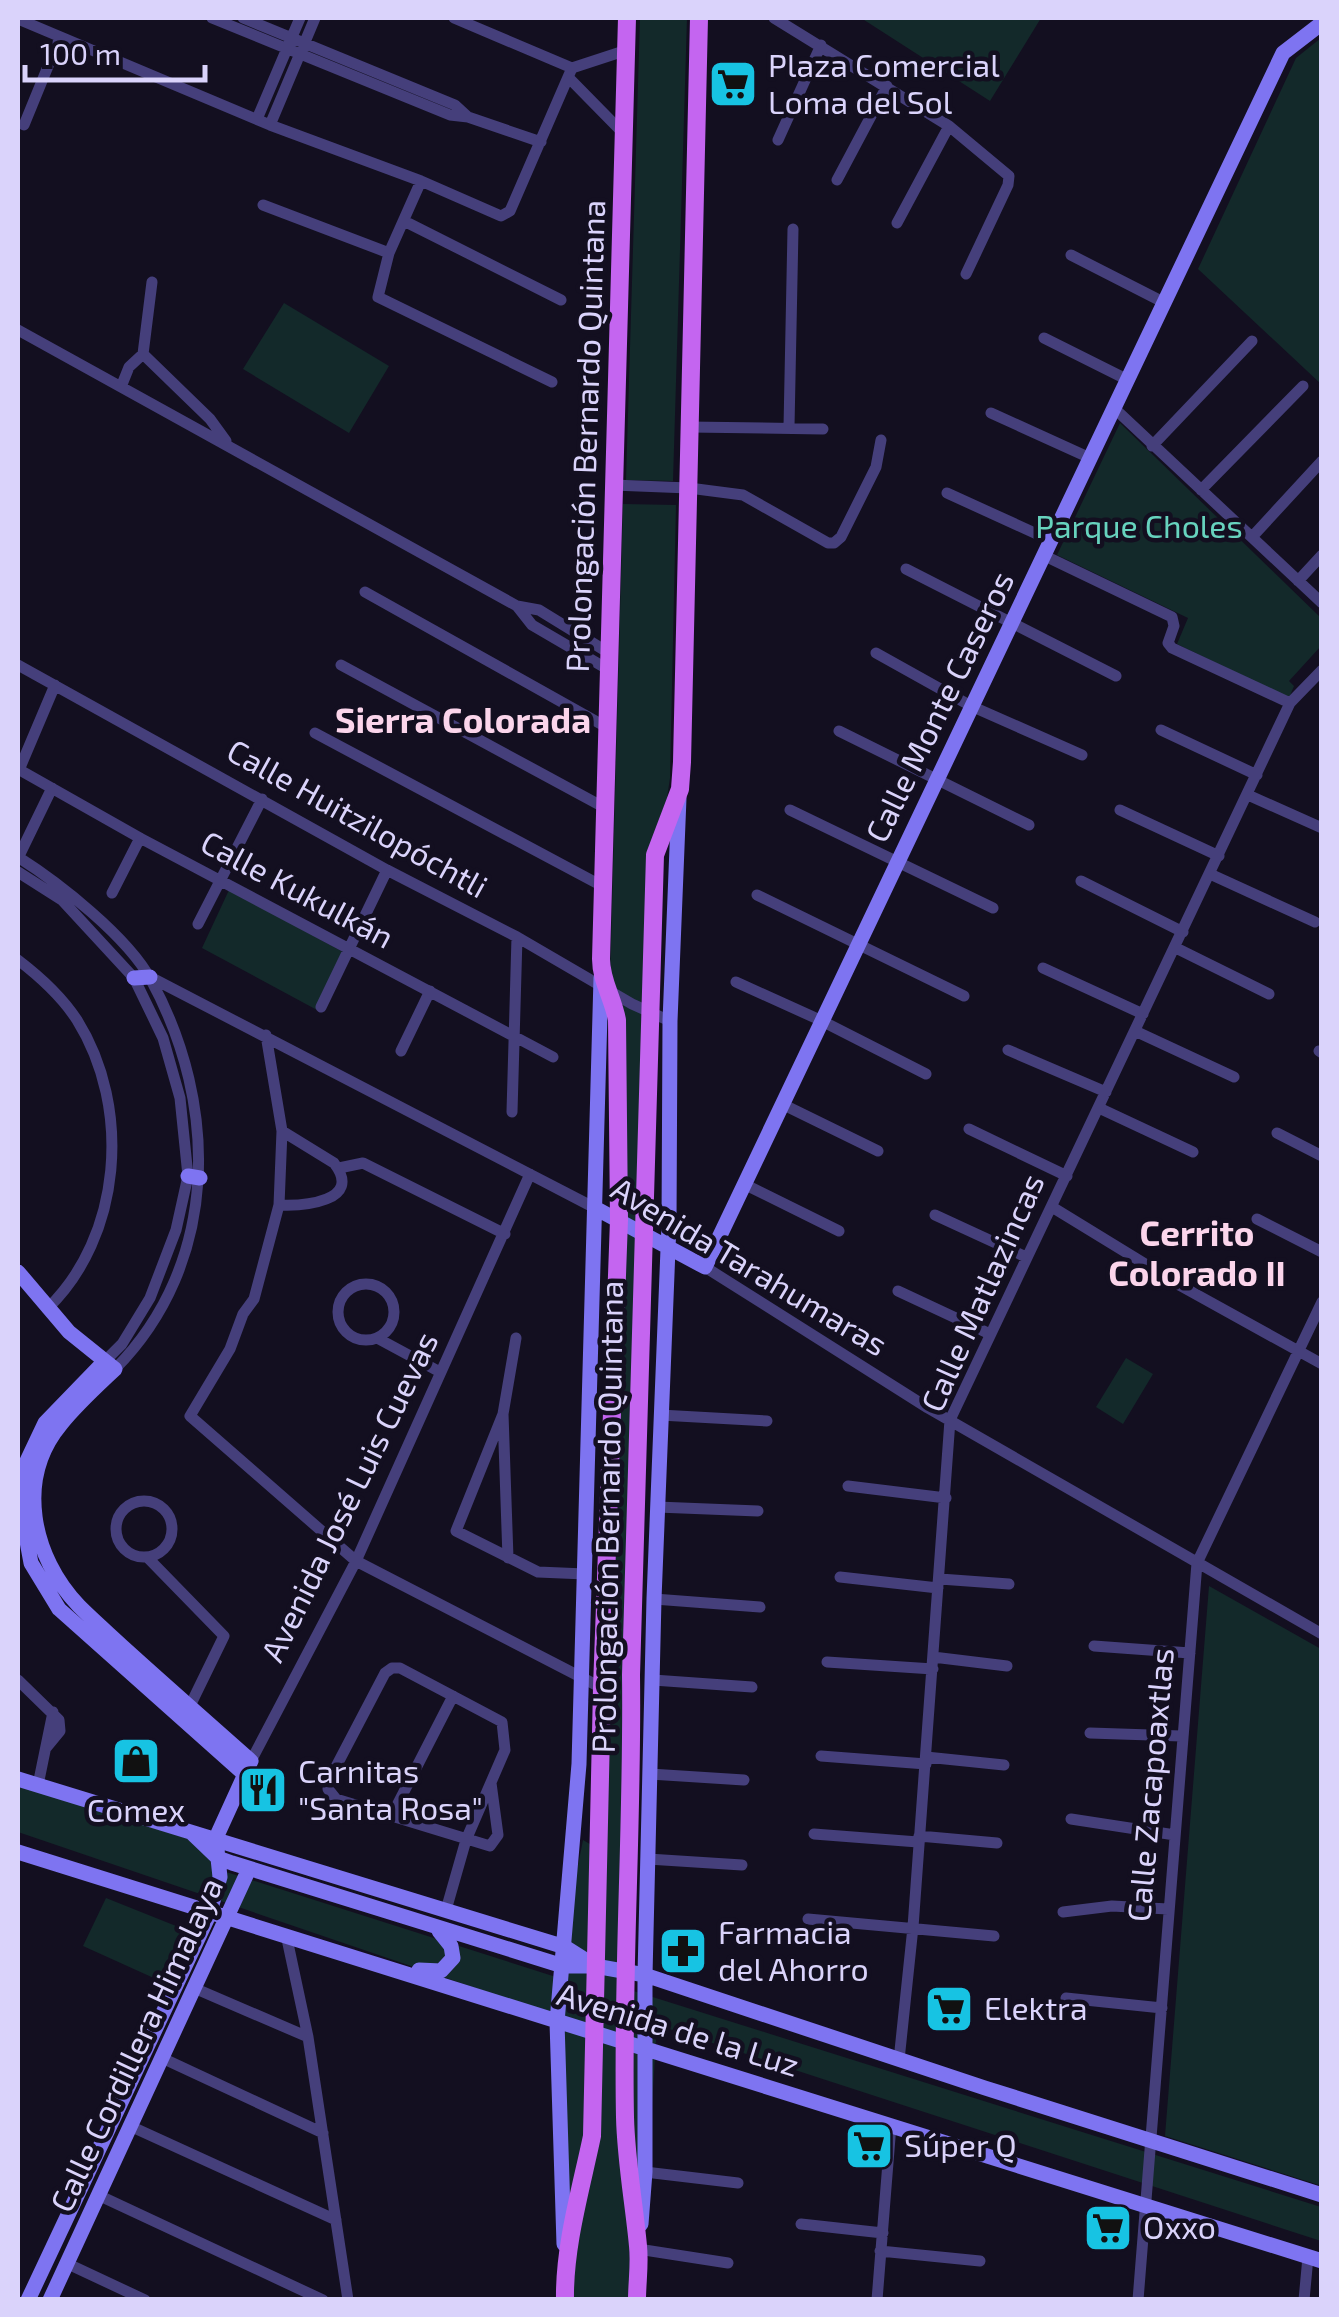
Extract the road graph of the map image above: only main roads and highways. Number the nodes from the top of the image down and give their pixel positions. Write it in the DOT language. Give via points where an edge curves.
graph roads {
  1 [pos="628,18"];
  2 [pos="699,18"];
  3 [pos="565,2291"];
  4 [pos="636,2300"];
  1 -- 3 [label="main road, Prolongación Bernardo Quintana" via="603,985 617,1020 619,1220 592,2136"];
  2 -- 4 [label="main road, Prolongación Bernardo Quintana" via="680,789 656,855 631,1675 625,2042"];
}
